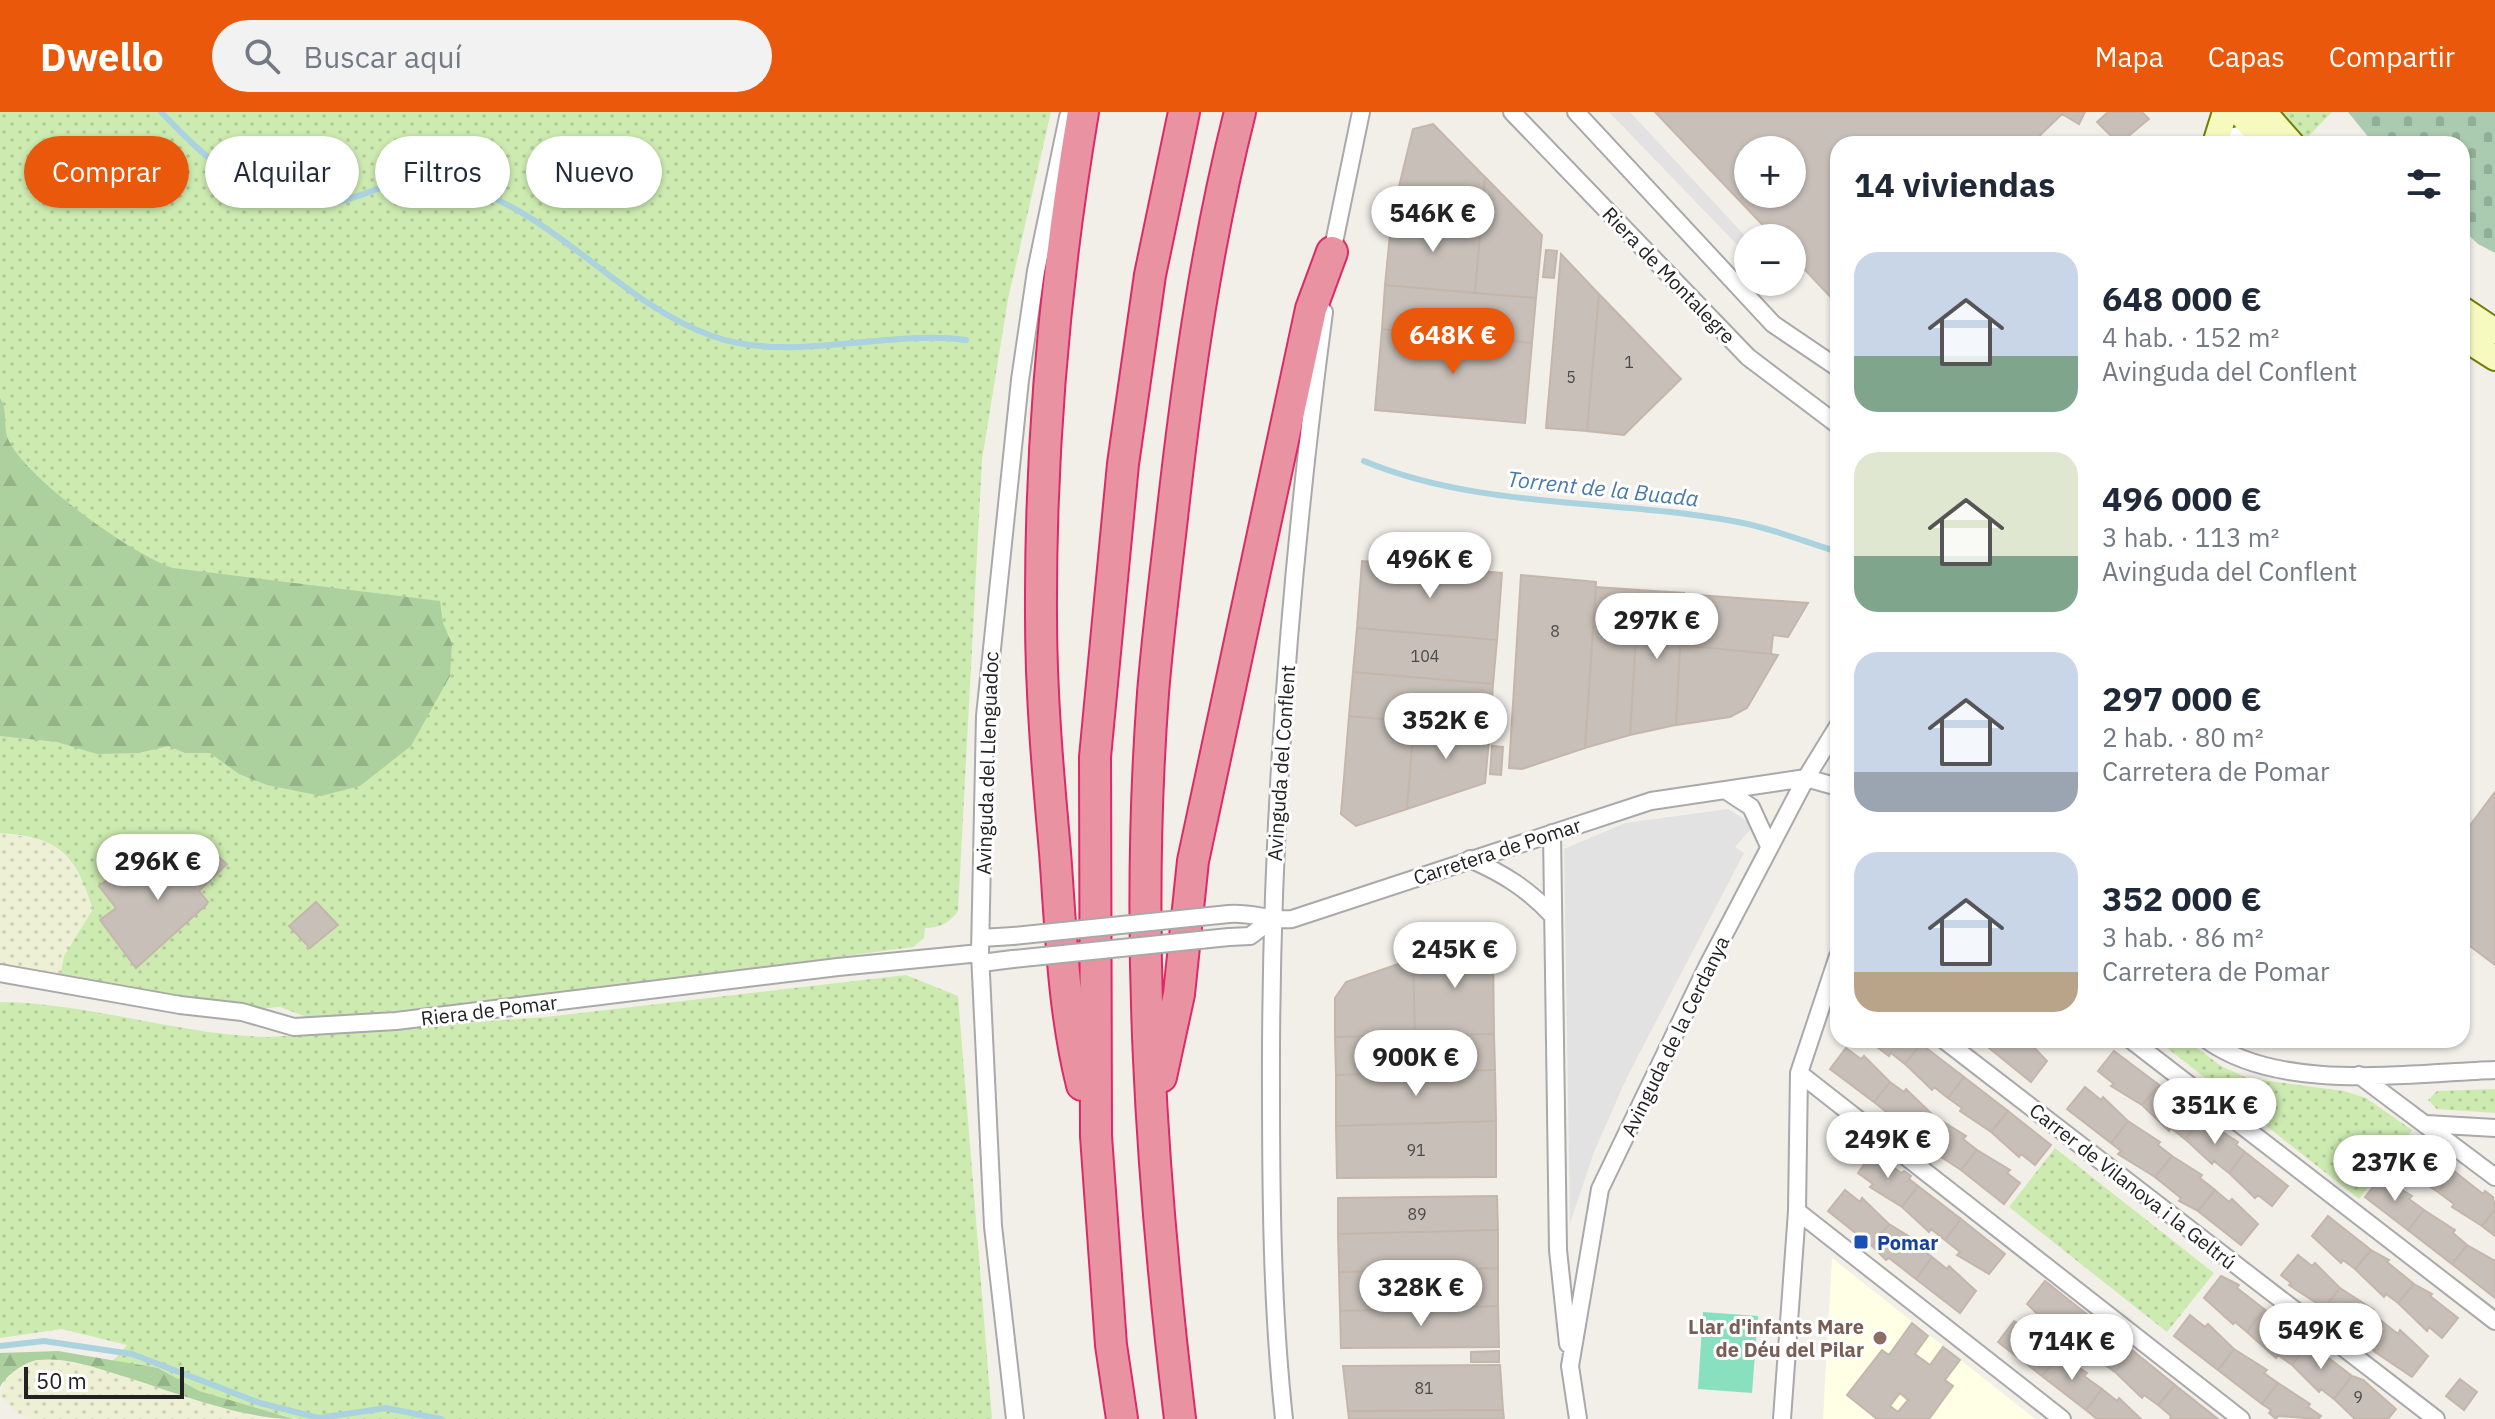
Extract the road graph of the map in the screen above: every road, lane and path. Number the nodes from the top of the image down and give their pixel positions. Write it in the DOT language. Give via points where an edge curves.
graph roads {
  1 [pos="1069,112"];
  2 [pos="1083,112"];
  3 [pos="1184,112"];
  4 [pos="1240,112"];
  5 [pos="1361,112"];
  6 [pos="1512,112"];
  7 [pos="1576,112"];
  8 [pos="2225,112"];
  9 [pos="2239,112"];
  10 [pos="2256,129"];
  11 [pos="2218,136"];
  12 [pos="2234,136"];
  13 [pos="1332,252"];
  14 [pos="2470,314"];
  15 [pos="2470,326"];
  16 [pos="2495,331"];
  17 [pos="2470,342"];
  18 [pos="2495,358"];
  19 [pos="1830,363"];
  20 [pos="1830,419"];
  21 [pos="1830,739"];
  22 [pos="1806,778"];
  23 [pos="1830,785"];
  24 [pos="1725,790"];
  25 [pos="1552,833"];
  26 [pos="1769,846"];
  27 [pos="1470,859"];
  28 [pos="1553,916"];
  29 [pos="1270,921"];
  30 [pos="981,951"];
  31 [pos="0,973"];
  32 [pos="1830,981"];
  33 [pos="1954,1048"];
  34 [pos="2141,1048"];
  35 [pos="2218,1048"];
  36 [pos="2495,1070"];
  37 [pos="1799,1073"];
  38 [pos="2359,1075"];
  39 [pos="2426,1124"];
  40 [pos="1151,1126"];
  41 [pos="2495,1128"];
  42 [pos="1096,1136"];
  43 [pos="2495,1177"];
  44 [pos="1797,1211"];
  45 [pos="2495,1321"];
  46 [pos="1570,1366"];
  47 [pos="1015,1419"];
  48 [pos="1122,1419"];
  49 [pos="1180,1419"];
  50 [pos="1284,1419"];
  51 [pos="1578,1419"];
  52 [pos="1782,1419"];
  53 [pos="2062,1419"];
  54 [pos="2241,1419"];
  55 [pos="2436,1419"];
  1 -- 30 [label="street, Avinguda del Llenguadoc" via="1036,271 1007,472 985,716"];
  2 -- 42 [label="highway" via="1055,332 1041,616 1069,1022"];
  3 -- 42 [label="highway" via="1150,275 1099,705"];
  4 -- 40 [label="highway" via="1188,377 1153,692"];
  5 -- 13 [label="street, Avinguda del Conflent"];
  6 -- 20 [label="street, Riera de Montalegre" via="1748,357"];
  7 -- 19 [label="street, Riera de Montalegre" via="1773,324"];
  8 -- 11 [label="street"];
  9 -- 10 [label="street"];
  10 -- 12 [label="street"];
  13 -- 29 [label="street, Avinguda del Conflent" via="1299,501"];
  13 -- 40 [label="highway" via="1311,309 1193,861 1179,994"];
  14 -- 16 [label="street"];
  15 -- 16 [label="street"];
  17 -- 18 [label="street"];
  21 -- 22 [label="street, Avinguda de la Cerdanya"];
  22 -- 23 [label="street, Carretera de Pomar"];
  22 -- 24 [label="street, Carretera de Pomar"];
  22 -- 26 [label="street, Avinguda de la Cerdanya"];
  24 -- 25 [label="street, Carretera de Pomar" via="1651,801"];
  24 -- 26 [label="street" via="1751,807"];
  25 -- 27 [label="street, Carretera de Pomar"];
  25 -- 28 [label="street, Avinguda de la Cerdanya"];
  26 -- 46 [label="street, Avinguda de la Cerdanya" via="1600,1189"];
  27 -- 28 [label="street" via="1508,876"];
  27 -- 29 [label="street, Carretera de Pomar" via="1292,919"];
  28 -- 46 [label="street, Avinguda de la Cerdanya" via="1558,1250"];
  29 -- 30 [label="street, Carretera de Pomar, bridge" via="1250,912 1013,936"];
  29 -- 30 [label="street, Carretera de Pomar, bridge" via="1250,936 1013,959"];
  29 -- 50 [label="street, Avinguda del Conflent" via="1271,1209"];
  30 -- 31 [label="street, Riera de Pomar" via="396,1021 294,1027 242,1012"];
  30 -- 47 [label="street, Avinguda del Llenguadoc" via="993,1226"];
  32 -- 37 [label="street"];
  33 -- 55 [label="street, Carrer de Vilanova i la Geltrú"];
  34 -- 45 [label="street"];
  35 -- 38 [label="street" via="2276,1070"];
  36 -- 38 [label="street"];
  37 -- 44 [label="street"];
  37 -- 54 [label="street"];
  38 -- 39 [label="street"];
  39 -- 41 [label="street"];
  39 -- 43 [label="street"];
  40 -- 49 [label="highway"];
  42 -- 48 [label="highway" via="1111,1345"];
  44 -- 52 [label="street"];
  44 -- 53 [label="street"];
  46 -- 51 [label="street, Avinguda de la Cerdanya"];
}
